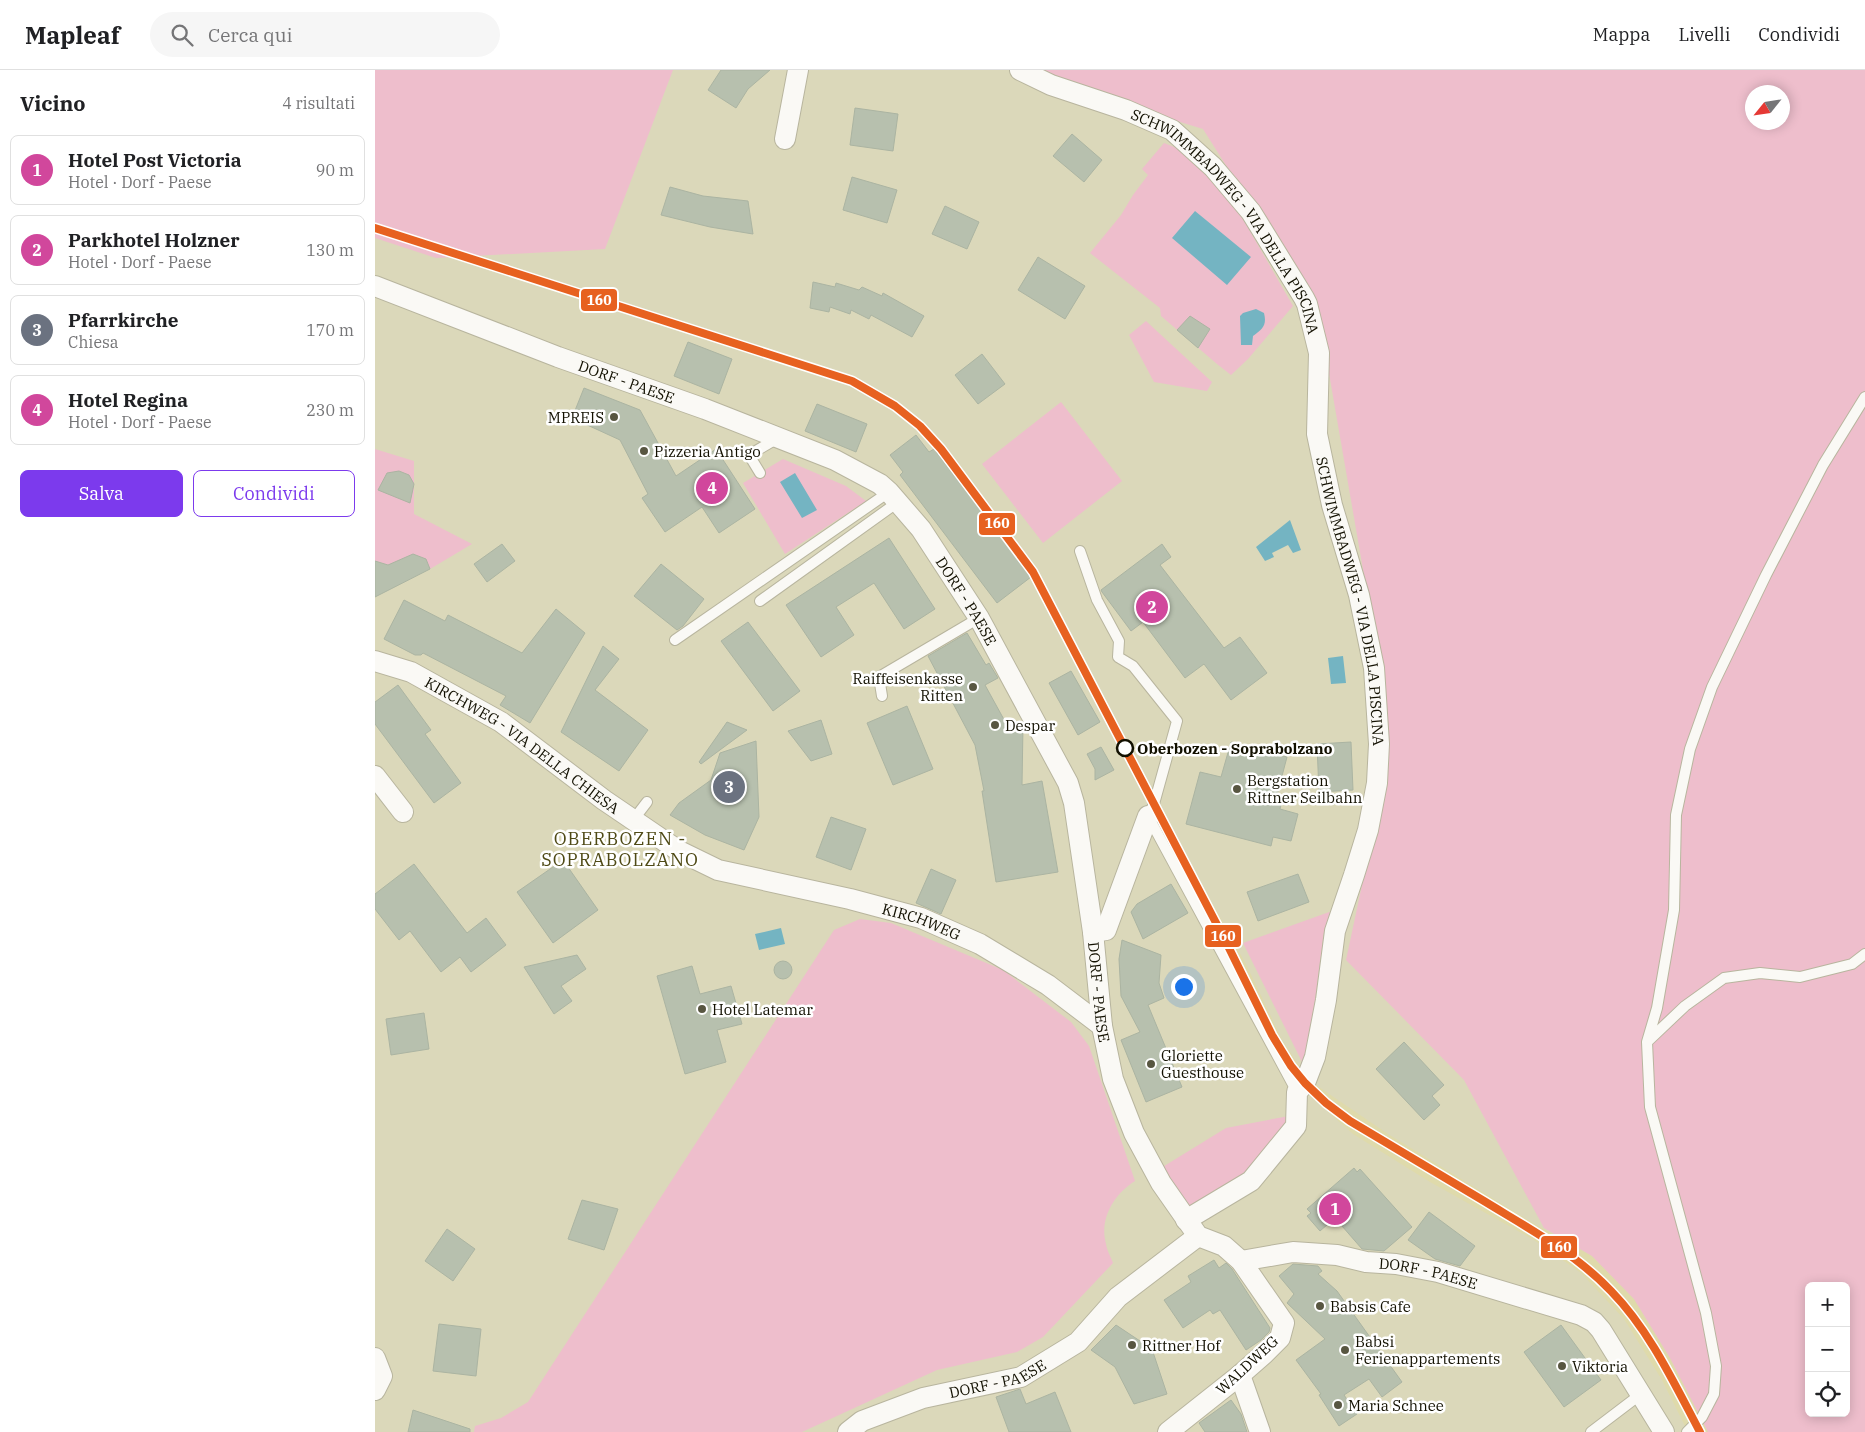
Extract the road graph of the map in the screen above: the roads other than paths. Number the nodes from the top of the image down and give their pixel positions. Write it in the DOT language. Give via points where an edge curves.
graph roads {
  1 [pos="799,70"];
  2 [pos="1020,70"];
  3 [pos="785,139"];
  4 [pos="375,286"];
  5 [pos="1865,397"];
  6 [pos="779,438"];
  7 [pos="760,473"];
  8 [pos="893,497"];
  9 [pos="1080,552"];
  10 [pos="760,601"];
  11 [pos="979,618"];
  12 [pos="675,640"];
  13 [pos="375,661"];
  14 [pos="883,696"];
  15 [pos="375,776"];
  16 [pos="647,802"];
  17 [pos="403,812"];
  18 [pos="1148,816"];
  19 [pos="634,819"];
  20 [pos="717,870"];
  21 [pos="1093,932"];
  22 [pos="1865,954"];
  23 [pos="1102,1026"];
  24 [pos="1647,1042"];
  25 [pos="1297,1092"];
  26 [pos="1192,1228"];
  27 [pos="1241,1261"];
  28 [pos="375,1358"];
  29 [pos="1241,1375"];
  30 [pos="1635,1385"];
  31 [pos="375,1390"];
  32 [pos="849,1432"];
  33 [pos="1167,1432"];
  34 [pos="1260,1432"];
  35 [pos="1591,1432"];
  36 [pos="1664,1432"];
  37 [pos="1687,1432"];
  1 -- 3 [label="street"];
  2 -- 25 [label="street, SCHWIMMBADWEG - VIA DELLA PISCINA" via="1171,130 1213,167 1251,212 1307,304 1319,353 1317,434 1332,505 1359,595 1373,668 1379,744 1377,783 1368,830 1335,931 1315,1057 1305,1083"];
  4 -- 6 [label="street, DORF - PAESE"];
  5 -- 24 [label="lane" via="1823,465 1766,575 1712,687 1693,740 1676,815 1674,910 1657,1008"];
  6 -- 7 [label="lane" via="749,455"];
  6 -- 8 [label="street, DORF - PAESE" via="835,460 880,484"];
  8 -- 10 [label="lane"];
  8 -- 11 [label="street, DORF - PAESE" via="921,529"];
  8 -- 12 [label="lane"];
  9 -- 18 [label="lane" via="1097,600 1119,641 1118,657 1133,666 1177,721"];
  11 -- 14 [label="lane" via="879,677"];
  11 -- 21 [label="street, DORF - PAESE" via="1068,783 1074,803"];
  13 -- 19 [label="street, KIRCHWEG - VIA DELLA CHIESA" via="411,672 501,722"];
  15 -- 17 [label="street"];
  16 -- 19 [label="lane"];
  18 -- 21 [label="street" via="1106,930"];
  18 -- 25 [label="lane"];
  19 -- 20 [label="street, KIRCHWEG - VIA DELLA CHIESA" via="679,851"];
  20 -- 23 [label="street, KIRCHWEG" via="921,918 980,944 1048,985"];
  21 -- 23 [label="street, DORF - PAESE"];
  22 -- 24 [label="lane" via="1852,964 1800,977 1760,973 1724,978 1685,1006"];
  23 -- 26 [label="street, DORF - PAESE" via="1113,1078 1134,1134 1161,1183"];
  24 -- 37 [label="lane" via="1650,1107 1706,1313 1717,1366 1714,1394 1702,1417"];
  25 -- 26 [label="street, SCHWIMMBADWEG - VIA DELLA PISCINA" via="1295,1126 1251,1180"];
  26 -- 27 [label="street" via="1224,1246"];
  26 -- 32 [label="street, DORF - PAESE" via="1118,1297 1078,1342 1021,1377 923,1398 862,1421"];
  27 -- 29 [label="street, WALDWEG" via="1284,1323 1280,1338"];
  27 -- 30 [label="street, DORF - PAESE" via="1293,1252 1396,1264 1438,1272 1581,1315 1601,1330"];
  28 -- 31 [label="street" via="382,1376"];
  29 -- 33 [label="street, WALDWEG"];
  29 -- 34 [label="street"];
  30 -- 35 [label="lane"];
  30 -- 36 [label="street, DORF - PAESE"];
}
